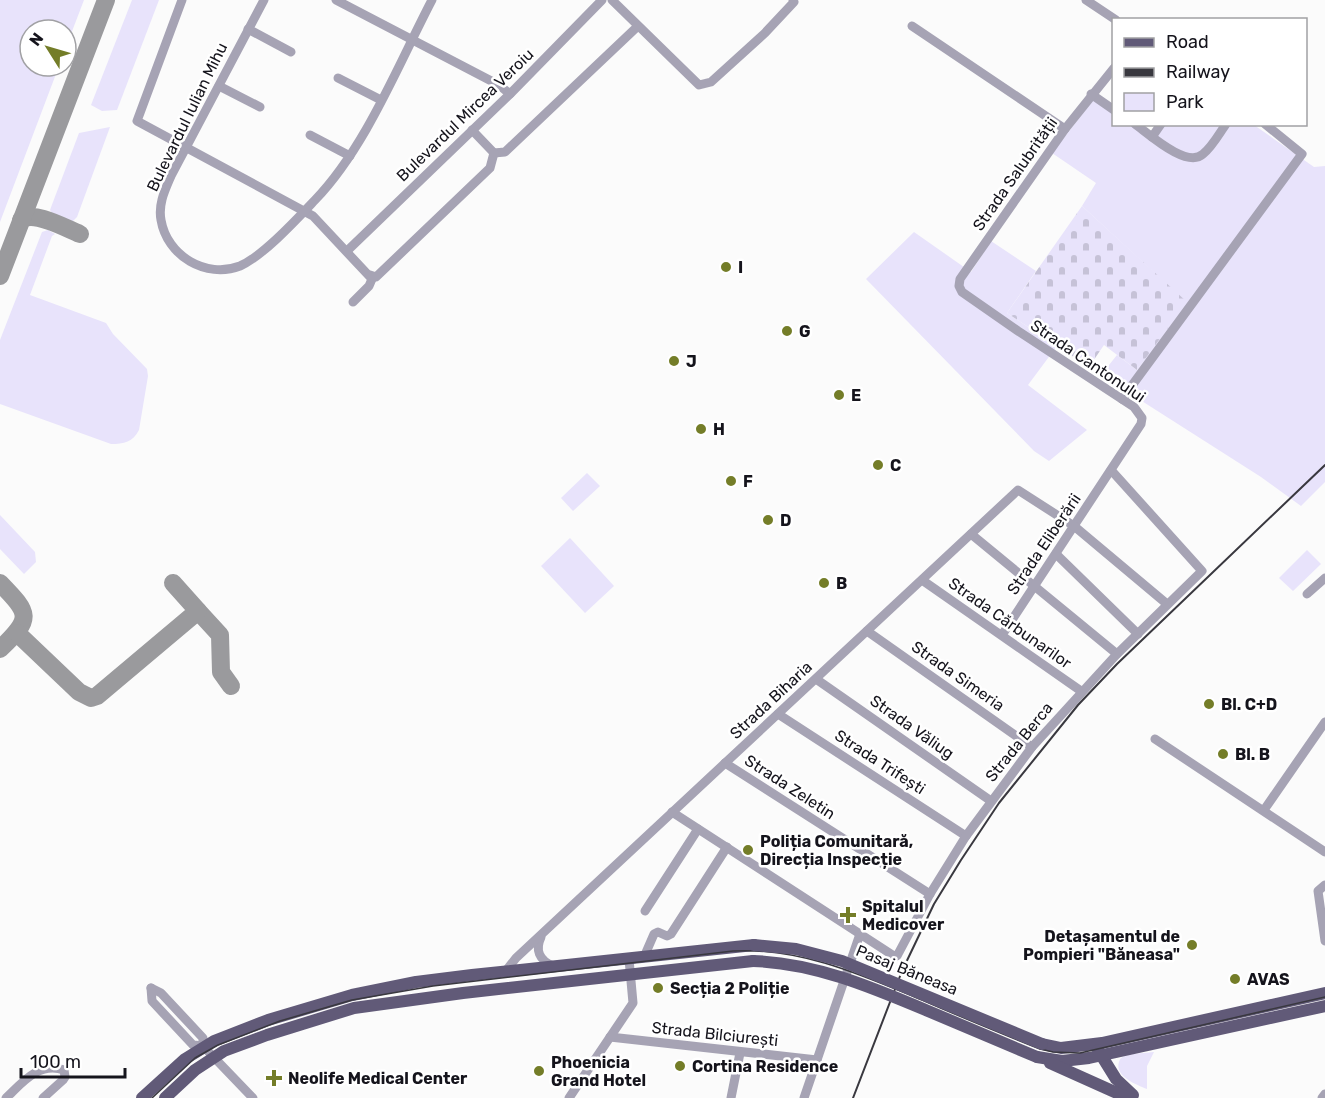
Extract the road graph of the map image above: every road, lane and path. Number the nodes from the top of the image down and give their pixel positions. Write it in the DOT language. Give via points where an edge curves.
graph roads {
  1 [pos="182,0"];
  2 [pos="264,0"];
  3 [pos="336,0"];
  4 [pos="432,0"];
  5 [pos="602,0"];
  6 [pos="612,0"];
  7 [pos="794,0"];
  8 [pos="1086,0"];
  9 [pos="1113,18"];
  10 [pos="638,26"];
  11 [pos="912,26"];
  12 [pos="248,29"];
  13 [pos="411,40"];
  14 [pos="291,52"];
  15 [pos="1112,69"];
  16 [pos="338,78"];
  17 [pos="219,86"];
  18 [pos="510,94"];
  19 [pos="1091,94"];
  20 [pos="381,100"];
  21 [pos="260,107"];
  22 [pos="1112,109"];
  23 [pos="1138,126"];
  24 [pos="1160,126"];
  25 [pos="1224,126"];
  26 [pos="1267,126"];
  27 [pos="1065,129"];
  28 [pos="472,130"];
  29 [pos="310,135"];
  30 [pos="1152,137"];
  31 [pos="186,148"];
  32 [pos="494,153"];
  33 [pos="350,156"];
  34 [pos="303,211"];
  35 [pos="347,250"];
  36 [pos="370,275"];
  37 [pos="972,298"];
  38 [pos="353,302"];
  39 [pos="1122,399"];
  40 [pos="1111,470"];
  41 [pos="1074,526"];
  42 [pos="970,534"];
  43 [pos="1056,554"];
  44 [pos="1325,578"];
  45 [pos="921,580"];
  46 [pos="1035,586"];
  47 [pos="1307,594"];
  48 [pos="1167,604"];
  49 [pos="867,631"];
  50 [pos="1138,634"];
  51 [pos="1002,635"];
  52 [pos="1117,654"];
  53 [pos="816,679"];
  54 [pos="1081,692"];
  55 [pos="778,714"];
  56 [pos="1325,722"];
  57 [pos="1155,739"];
  58 [pos="1032,747"];
  59 [pos="725,763"];
  60 [pos="991,801"];
  61 [pos="1264,810"];
  62 [pos="672,812"];
  63 [pos="698,829"];
  64 [pos="966,836"];
  65 [pos="727,848"];
  66 [pos="1325,852"];
  67 [pos="1325,885"];
  68 [pos="930,894"];
  69 [pos="645,912"];
  70 [pos="544,932"];
  71 [pos="861,934"];
  72 [pos="1325,941"];
  73 [pos="644,957"];
  74 [pos="629,959"];
  75 [pos="555,966"];
  76 [pos="505,972"];
  77 [pos="630,974"];
  78 [pos="1325,993"];
  79 [pos="1325,1006"];
  80 [pos="610,1037"];
  81 [pos="1096,1044"];
  82 [pos="203,1046"];
  83 [pos="1121,1052"];
  84 [pos="740,1053"];
  85 [pos="1101,1056"];
  86 [pos="214,1057"];
  87 [pos="1038,1057"];
  88 [pos="817,1060"];
  89 [pos="1111,1072"];
  90 [pos="1325,1094"];
  91 [pos="13,1096"];
  92 [pos="43,1098"];
  93 [pos="142,1098"];
  94 [pos="165,1098"];
  95 [pos="253,1098"];
  96 [pos="569,1098"];
  97 [pos="731,1098"];
  98 [pos="804,1098"];
  99 [pos="1128,1098"];
  100 [pos="1136,1098"];
  101 [pos="1322,1098"];
  1 -- 31 [label="street" via="137,122"];
  2 -- 12 [label="street, Bulevardul Iulian Mihu"];
  3 -- 13 [label="street"];
  4 -- 13 [label="street, Bulevardul Iulian Mihu"];
  5 -- 18 [label="street, Bulevardul Mircea Veroiu"];
  6 -- 10 [label="street"];
  7 -- 10 [label="street" via="742,54 711,82 699,86"];
  8 -- 9 [label="street"];
  10 -- 32 [label="street" via="505,152"];
  11 -- 27 [label="street"];
  12 -- 14 [label="street"];
  12 -- 17 [label="street, Bulevardul Iulian Mihu"];
  13 -- 18 [label="street"];
  13 -- 20 [label="street, Bulevardul Iulian Mihu"];
  15 -- 19 [label="street, Strada Salubrității"];
  16 -- 20 [label="street"];
  17 -- 21 [label="street"];
  17 -- 31 [label="street, Bulevardul Iulian Mihu"];
  18 -- 28 [label="street, Bulevardul Mircea Veroiu"];
  19 -- 22 [label="street"];
  19 -- 27 [label="street, Strada Salubrității"];
  20 -- 33 [label="street, Bulevardul Iulian Mihu"];
  23 -- 30 [label="street"];
  24 -- 30 [label="street"];
  25 -- 30 [label="street" via="1196,159 1177,153"];
  26 -- 39 [label="street" via="1302,154"];
  27 -- 37 [label="street, Strada Salubrității" via="960,279 962,291"];
  28 -- 32 [label="street"];
  28 -- 35 [label="street, Bulevardul Mircea Veroiu"];
  29 -- 33 [label="street"];
  31 -- 34 [label="street"];
  31 -- 34 [label="street, Bulevardul Iulian Mihu" via="164,191 161,219 170,243 192,264 224,270 252,261"];
  32 -- 36 [label="street" via="490,168 376,277"];
  33 -- 34 [label="street, Bulevardul Iulian Mihu"];
  34 -- 35 [label="street"];
  35 -- 36 [label="street"];
  36 -- 38 [label="street" via="372,282"];
  37 -- 39 [label="street, Strada Cantonului"];
  39 -- 40 [label="street, Strada Cantonului" via="1143,417"];
  40 -- 41 [label="street, Strada Eliberării"];
  40 -- 48 [label="street, Strada Berca" via="1202,572"];
  41 -- 42 [label="street, Strada Biharia" via="1018,490"];
  41 -- 43 [label="street, Strada Eliberării"];
  41 -- 48 [label="street"];
  42 -- 45 [label="street, Strada Biharia"];
  42 -- 46 [label="street"];
  43 -- 46 [label="street, Strada Eliberării"];
  43 -- 50 [label="street"];
  44 -- 47 [label="street"];
  45 -- 49 [label="street, Strada Biharia"];
  45 -- 51 [label="street, Strada Cărbunarilor"];
  46 -- 51 [label="street, Strada Eliberării"];
  46 -- 52 [label="street"];
  48 -- 50 [label="street, Strada Berca"];
  49 -- 53 [label="street, Strada Biharia"];
  49 -- 58 [label="street, Strada Simeria"];
  50 -- 52 [label="street, Strada Berca"];
  51 -- 54 [label="street, Strada Cărbunarilor"];
  52 -- 54 [label="street, Strada Berca"];
  53 -- 55 [label="street, Strada Biharia"];
  53 -- 60 [label="street, Strada Văliug"];
  54 -- 58 [label="street, Strada Berca"];
  55 -- 59 [label="street, Strada Biharia"];
  55 -- 64 [label="street, Strada Trifești"];
  56 -- 61 [label="street"];
  57 -- 61 [label="street"];
  58 -- 60 [label="street, Strada Berca"];
  59 -- 62 [label="street, Strada Biharia"];
  59 -- 68 [label="street, Strada Zeletin"];
  60 -- 64 [label="street, Strada Berca"];
  61 -- 66 [label="street"];
  62 -- 63 [label="street"];
  62 -- 70 [label="street, Strada Biharia"];
  63 -- 65 [label="street"];
  63 -- 69 [label="street"];
  64 -- 68 [label="street, Strada Berca"];
  65 -- 71 [label="street"];
  65 -- 73 [label="street" via="671,934 654,934"];
  67 -- 72 [label="street" via="1318,891"];
  68 -- 71 [label="street, Strada Berca" via="900,953 894,956"];
  70 -- 75 [label="street" via="538,951 544,962"];
  70 -- 76 [label="street, Strada Biharia"];
  71 -- 88 [label="street"];
  73 -- 74 [label="main road, Pasaj Băneasa"];
  73 -- 81 [label="main road, Pasaj Băneasa, bridge" via="754,945 785,947 831,958 1042,1044 1061,1048"];
  74 -- 75 [label="main road, Pasaj Băneasa"];
  74 -- 77 [label="street"];
  75 -- 76 [label="main road, Pasaj Băneasa"];
  76 -- 82 [label="main road, Pasaj Băneasa" via="416,982 352,995 268,1020"];
  77 -- 80 [label="street" via="633,1003"];
  77 -- 86 [label="main road, Pasaj Băneasa" via="354,1008 267,1035"];
  77 -- 87 [label="main road, Pasaj Băneasa, bridge" via="753,961 791,964 838,976 905,1001"];
  78 -- 81 [label="main road, Pasaj Băneasa"];
  79 -- 83 [label="main road"];
  80 -- 84 [label="street, Strada Bilciurești"];
  80 -- 96 [label="street"];
  81 -- 85 [label="main road"];
  82 -- 82 [label="street" via="203,1038 152,988 152,1001 193,1045"];
  82 -- 86 [label="street"];
  82 -- 93 [label="main road, Pasaj Băneasa"];
  83 -- 85 [label="main road"];
  83 -- 89 [label="main road"];
  84 -- 88 [label="street, Strada Bilciurești"];
  84 -- 97 [label="street"];
  85 -- 87 [label="main road" via="1068,1061"];
  85 -- 89 [label="main road"];
  86 -- 94 [label="main road, Pasaj Băneasa"];
  86 -- 95 [label="street"];
  87 -- 99 [label="main road"];
  88 -- 98 [label="street"];
  89 -- 100 [label="main road"];
  90 -- 101 [label="street"];
  91 -- 92 [label="street" via="31,1075 54,1068 63,1070 63,1080"];
}
